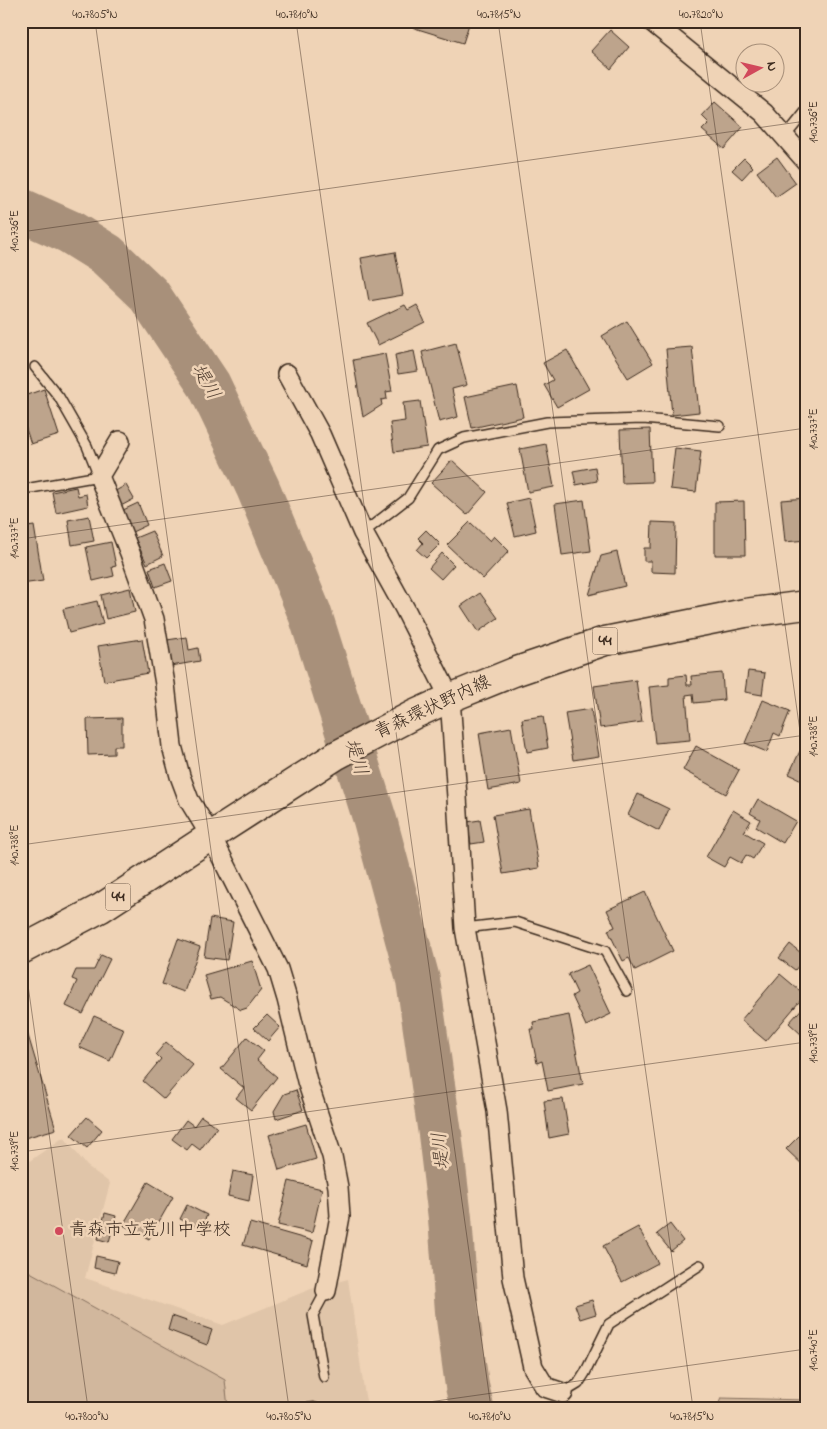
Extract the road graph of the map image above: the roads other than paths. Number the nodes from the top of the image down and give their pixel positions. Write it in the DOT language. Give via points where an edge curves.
graph roads {
  1 [pos="651,21"];
  2 [pos="806,111"];
  3 [pos="785,137"];
  4 [pos="806,161"];
  5 [pos="34,367"];
  6 [pos="287,374"];
  7 [pos="720,426"];
  8 [pos="120,441"];
  9 [pos="99,476"];
  10 [pos="31,488"];
  11 [pos="363,533"];
  12 [pos="806,605"];
  13 [pos="450,698"];
  14 [pos="211,836"];
  15 [pos="465,928"];
  16 [pos="21,950"];
  17 [pos="627,991"];
  18 [pos="700,1265"];
  19 [pos="326,1291"];
  20 [pos="324,1377"];
  21 [pos="564,1393"];
  1 -- 3 [label="street" via="764,113"];
  2 -- 3 [label="lane"];
  3 -- 4 [label="street"];
  5 -- 9 [label="lane" via="59,397 87,446"];
  6 -- 11 [label="street" via="320,434"];
  7 -- 11 [label="lane" via="643,419 547,422 464,438 438,450 408,498"];
  8 -- 9 [label="street"];
  9 -- 10 [label="lane"];
  9 -- 14 [label="street" via="154,619 172,746 180,776 189,800"];
  11 -- 13 [label="street"];
  12 -- 13 [label="main road, 青森環状野内線 / 44" via="745,613 605,641"];
  13 -- 14 [label="main road, 青森環状野内線 / 44" via="337,755"];
  13 -- 15 [label="street"];
  14 -- 16 [label="main road, 青森環状野内線 / 44" via="101,908"];
  14 -- 19 [label="street" via="278,968 307,1081 332,1156 340,1216"];
  15 -- 17 [label="lane" via="515,922 605,951"];
  15 -- 21 [label="street" via="498,1111 513,1278 534,1367 545,1387"];
  18 -- 21 [label="lane" via="609,1324 578,1384"];
  19 -- 20 [label="lane" via="313,1315"];
}
